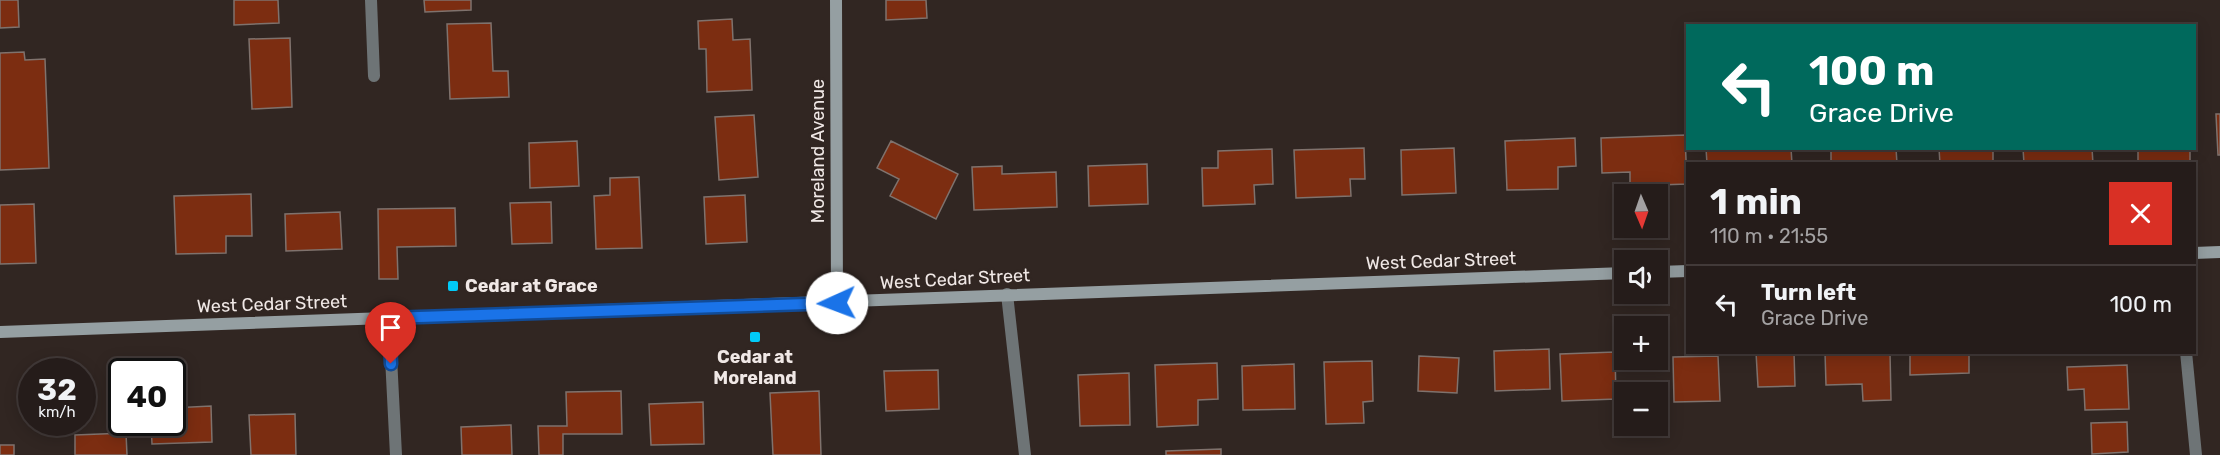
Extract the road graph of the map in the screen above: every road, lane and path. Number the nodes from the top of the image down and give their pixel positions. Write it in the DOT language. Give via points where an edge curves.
graph roads {
  1 [pos="371,0"];
  2 [pos="836,0"];
  3 [pos="374,76"];
  4 [pos="2220,252"];
  5 [pos="2196,253"];
  6 [pos="1686,271"];
  7 [pos="1668,272"];
  8 [pos="1614,273"];
  9 [pos="1007,294"];
  10 [pos="837,303"];
  11 [pos="389,318"];
  12 [pos="0,332"];
  13 [pos="2186,354"];
  14 [pos="396,455"];
  15 [pos="1025,455"];
  16 [pos="2196,455"];
  1 -- 3 [label="street"];
  2 -- 10 [label="street, Moreland Avenue"];
  4 -- 5 [label="street"];
  6 -- 7 [label="street"];
  8 -- 9 [label="street, West Cedar Street"];
  9 -- 10 [label="street, West Cedar Street"];
  9 -- 15 [label="street"];
  10 -- 11 [label="street, West Cedar Street"];
  11 -- 12 [label="street, West Cedar Street"];
  11 -- 14 [label="street"];
  13 -- 16 [label="street"];
}
